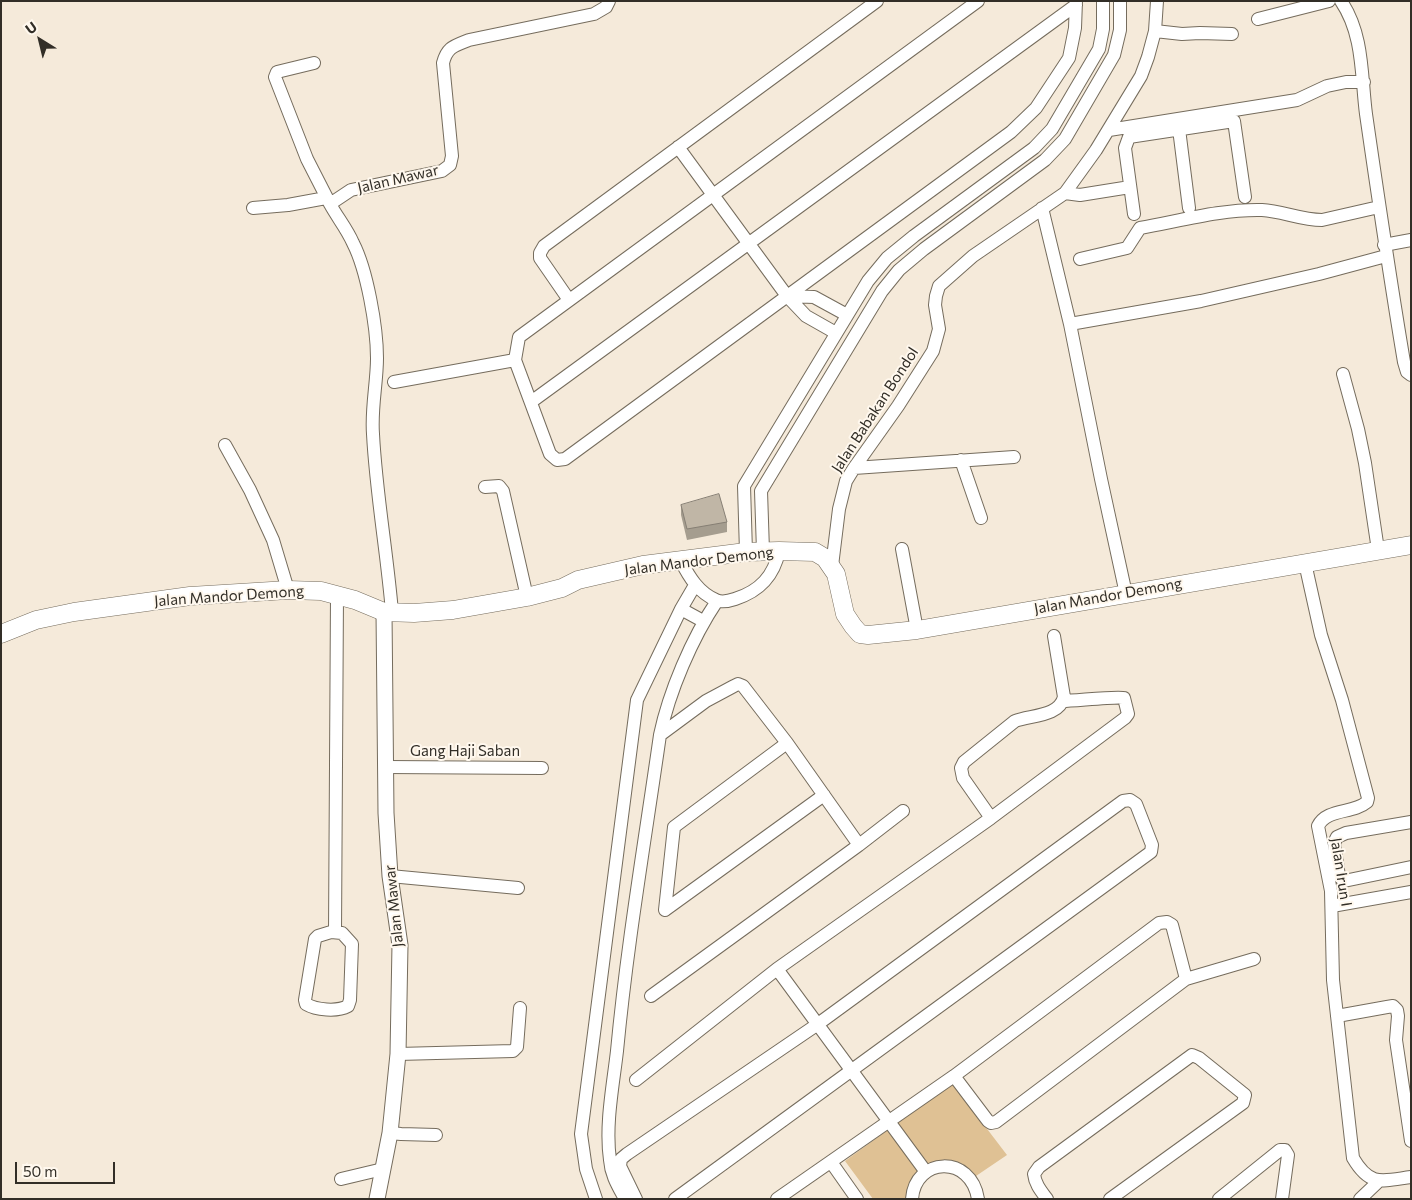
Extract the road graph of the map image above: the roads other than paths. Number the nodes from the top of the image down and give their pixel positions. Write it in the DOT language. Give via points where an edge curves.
graph roads {
  1 [pos="609,1"];
  2 [pos="876,1"];
  3 [pos="978,1"];
  4 [pos="1103,1"];
  5 [pos="1120,1"];
  6 [pos="1157,1"];
  7 [pos="1329,1"];
  8 [pos="1341,1"];
  9 [pos="1076,3"];
  10 [pos="1103,18"];
  11 [pos="1120,18"];
  12 [pos="1258,19"];
  13 [pos="1155,31"];
  14 [pos="1232,34"];
  15 [pos="314,63"];
  16 [pos="1364,82"];
  17 [pos="1179,129"];
  18 [pos="1109,130"];
  19 [pos="678,148"];
  20 [pos="982,186"];
  21 [pos="1130,187"];
  22 [pos="1065,193"];
  23 [pos="713,195"];
  24 [pos="1245,198"];
  25 [pos="992,199"];
  26 [pos="328,201"];
  27 [pos="1379,207"];
  28 [pos="253,208"];
  29 [pos="1042,208"];
  30 [pos="1189,208"];
  31 [pos="1134,214"];
  32 [pos="1411,240"];
  33 [pos="749,244"];
  34 [pos="1385,251"];
  35 [pos="1080,259"];
  36 [pos="787,296"];
  37 [pos="569,300"];
  38 [pos="847,315"];
  39 [pos="1070,324"];
  40 [pos="836,333"];
  41 [pos="515,360"];
  42 [pos="1343,374"];
  43 [pos="1411,375"];
  44 [pos="394,382"];
  45 [pos="531,402"];
  46 [pos="225,445"];
  47 [pos="1014,457"];
  48 [pos="961,460"];
  49 [pos="854,468"];
  50 [pos="485,487"];
  51 [pos="981,518"];
  52 [pos="1411,544"];
  53 [pos="902,549"];
  54 [pos="1378,550"];
  55 [pos="763,552"];
  56 [pos="681,561"];
  57 [pos="1305,564"];
  58 [pos="832,566"];
  59 [pos="695,585"];
  60 [pos="288,590"];
  61 [pos="1126,594"];
  62 [pos="337,595"];
  63 [pos="527,596"];
  64 [pos="717,601"];
  65 [pos="681,609"];
  66 [pos="388,612"];
  67 [pos="703,621"];
  68 [pos="917,630"];
  69 [pos="1,634"];
  70 [pos="1054,636"];
  71 [pos="1063,702"];
  72 [pos="660,735"];
  73 [pos="787,743"];
  74 [pos="387,767"];
  75 [pos="542,768"];
  76 [pos="824,794"];
  77 [pos="902,811"];
  78 [pos="991,818"];
  79 [pos="1411,822"];
  80 [pos="859,845"];
  81 [pos="1411,867"];
  82 [pos="390,876"];
  83 [pos="518,888"];
  84 [pos="1411,892"];
  85 [pos="1332,906"];
  86 [pos="335,932"];
  87 [pos="1254,959"];
  88 [pos="777,969"];
  89 [pos="1186,979"];
  90 [pos="651,996"];
  91 [pos="520,1008"];
  92 [pos="1337,1016"];
  93 [pos="818,1024"];
  94 [pos="398,1054"];
  95 [pos="852,1072"];
  96 [pos="954,1076"];
  97 [pos="636,1080"];
  98 [pos="888,1122"];
  99 [pos="390,1133"];
  100 [pos="436,1135"];
  101 [pos="1411,1141"];
  102 [pos="831,1162"];
  103 [pos="383,1169"];
  104 [pos="926,1172"];
  105 [pos="1411,1177"];
  106 [pos="342,1179"];
  107 [pos="1379,1181"];
  108 [pos="377,1199"];
  109 [pos="596,1199"];
  110 [pos="625,1199"];
  111 [pos="636,1199"];
  112 [pos="675,1199"];
  113 [pos="777,1199"];
  114 [pos="857,1199"];
  115 [pos="912,1199"];
  116 [pos="978,1199"];
  117 [pos="1047,1199"];
  118 [pos="1110,1199"];
  119 [pos="1219,1199"];
  120 [pos="1282,1199"];
  121 [pos="1360,1199"];
  1 -- 26 [label="street, Jalan Mawar" via="606,8 594,14 468,40 451,48 443,63 452,156 450,165 442,171 351,190"];
  2 -- 19 [label="street"];
  3 -- 23 [label="street"];
  4 -- 10 [label="street"];
  5 -- 11 [label="street"];
  6 -- 13 [label="street, Jalan Babakan Bondol"];
  7 -- 12 [label="street"];
  8 -- 16 [label="street" via="1352,20 1358,41"];
  9 -- 33 [label="street"];
  9 -- 36 [label="street" via="1075,28 1068,58 1036,108 1011,132"];
  10 -- 11 [label="street"];
  10 -- 20 [label="street" via="1099,49 1052,129 1034,148"];
  11 -- 25 [label="street" via="1114,55 1065,139 1045,160"];
  13 -- 14 [label="street"];
  13 -- 18 [label="street, Jalan Babakan Bondol" via="1140,76"];
  15 -- 26 [label="street" via="277,72 275,77 307,159"];
  16 -- 18 [label="street" via="1327,86 1297,100"];
  16 -- 27 [label="street"];
  17 -- 21 [label="street" via="1129,137 1125,148"];
  17 -- 24 [label="street" via="1234,121"];
  17 -- 30 [label="street"];
  18 -- 22 [label="street, Jalan Babakan Bondol"];
  19 -- 23 [label="street"];
  19 -- 37 [label="street" via="544,246 540,258"];
  20 -- 25 [label="street"];
  20 -- 38 [label="street" via="887,258"];
  21 -- 22 [label="street" via="1080,195"];
  21 -- 31 [label="street"];
  22 -- 29 [label="street, Jalan Babakan Bondol"];
  23 -- 33 [label="street"];
  23 -- 37 [label="street"];
  25 -- 55 [label="street" via="924,249 882,290 761,491"];
  26 -- 28 [label="street"];
  26 -- 66 [label="street, Jalan Mawar" via="354,244 375,326 377,360 373,434 388,564"];
  27 -- 34 [label="street"];
  27 -- 35 [label="street" via="1322,220 1263,210 1228,212 1140,228 1127,248"];
  29 -- 39 [label="street"];
  29 -- 49 [label="street, Jalan Babakan Bondol" via="973,256 940,286 935,305 939,329 933,351"];
  32 -- 34 [label="street"];
  33 -- 36 [label="street"];
  33 -- 45 [label="street"];
  34 -- 39 [label="street" via="1319,274 1201,301"];
  34 -- 43 [label="street" via="1404,362"];
  36 -- 38 [label="street" via="814,296"];
  36 -- 40 [label="street" via="806,316"];
  36 -- 45 [label="street" via="565,459 558,460 550,454"];
  37 -- 41 [label="street" via="519,337"];
  38 -- 40 [label="street"];
  39 -- 61 [label="street"];
  40 -- 55 [label="street" via="744,486"];
  41 -- 44 [label="street"];
  41 -- 45 [label="street"];
  42 -- 54 [label="street" via="1365,463"];
  46 -- 60 [label="street" via="273,540"];
  47 -- 48 [label="street"];
  48 -- 49 [label="street"];
  48 -- 51 [label="street"];
  49 -- 58 [label="street, Jalan Babakan Bondol" via="846,481 842,498"];
  50 -- 63 [label="street" via="499,486 503,491"];
  52 -- 54 [label="main road, Jalan Mandor Demong"];
  53 -- 68 [label="street"];
  54 -- 57 [label="main road, Jalan Mandor Demong"];
  55 -- 56 [label="main road, Jalan Mandor Demong"];
  55 -- 58 [label="main road, Jalan Mandor Demong" via="815,552"];
  55 -- 64 [label="street" via="776,565 760,587 736,599"];
  56 -- 59 [label="street"];
  56 -- 63 [label="main road, Jalan Mandor Demong" via="634,567"];
  57 -- 61 [label="main road, Jalan Mandor Demong"];
  57 -- 85 [label="street, Jalan Irun I" via="1321,635 1368,798 1359,807 1325,816 1318,826"];
  58 -- 68 [label="main road, Jalan Mandor Demong" via="846,614 860,634"];
  59 -- 64 [label="street"];
  59 -- 65 [label="street"];
  60 -- 62 [label="main road, Jalan Mandor Demong"];
  60 -- 69 [label="main road, Jalan Mandor Demong" via="190,596 74,612 36,620"];
  61 -- 68 [label="main road, Jalan Mandor Demong"];
  62 -- 66 [label="main road, Jalan Mandor Demong"];
  62 -- 86 [label="street"];
  63 -- 66 [label="main road, Jalan Mandor Demong" via="454,610"];
  64 -- 67 [label="street"];
  65 -- 67 [label="street"];
  65 -- 109 [label="street" via="638,700 581,1134 586,1169"];
  66 -- 74 [label="street, Jalan Mawar"];
  67 -- 72 [label="street" via="666,707"];
  70 -- 71 [label="street"];
  71 -- 78 [label="street" via="1051,712 1015,721 964,762 963,778"];
  71 -- 78 [label="street" via="1120,696 1124,698 1128,714"];
  72 -- 73 [label="street" via="706,701 738,684 743,686"];
  72 -- 110 [label="street" via="622,994 610,1118 610,1162 614,1179"];
  73 -- 76 [label="street"];
  73 -- 76 [label="street" via="674,827 665,910"];
  74 -- 75 [label="street, Gang Haji Saban"];
  74 -- 82 [label="street, Jalan Mawar"];
  76 -- 80 [label="street"];
  77 -- 80 [label="street"];
  78 -- 88 [label="street"];
  79 -- 81 [label="street" via="1346,833 1337,837 1334,843 1339,876 1344,880"];
  80 -- 90 [label="street"];
  82 -- 83 [label="street"];
  82 -- 94 [label="street, Jalan Mawar" via="400,945"];
  84 -- 85 [label="street"];
  85 -- 92 [label="street, Jalan Irun I"];
  86 -- 86 [label="street" via="315,939 305,1000 310,1007 330,1009 348,1006 353,948 345,935"];
  87 -- 89 [label="street"];
  88 -- 93 [label="street"];
  88 -- 97 [label="street"];
  89 -- 96 [label="street" via="996,1122 988,1121"];
  89 -- 96 [label="street" via="1172,925 1159,923"];
  91 -- 94 [label="street" via="517,1047 513,1051"];
  92 -- 101 [label="street" via="1393,1006 1397,1010 1396,1040"];
  92 -- 107 [label="street, Jalan Irun I" via="1354,1158 1363,1172"];
  93 -- 95 [label="street"];
  93 -- 95 [label="street" via="1124,801 1136,804 1152,845 1151,852"];
  93 -- 111 [label="street" via="621,1160 620,1166"];
  94 -- 99 [label="street, Jalan Mawar"];
  95 -- 98 [label="street"];
  95 -- 112 [label="street"];
  96 -- 98 [label="street"];
  98 -- 102 [label="street"];
  98 -- 104 [label="street"];
  99 -- 100 [label="street"];
  99 -- 103 [label="street, Jalan Mawar"];
  102 -- 113 [label="street"];
  102 -- 114 [label="street"];
  103 -- 106 [label="street"];
  103 -- 108 [label="street, Jalan Mawar"];
  104 -- 115 [label="street" via="915,1185"];
  104 -- 116 [label="street" via="945,1166 964,1172 976,1189"];
  105 -- 107 [label="street"];
  107 -- 121 [label="street"];
  117 -- 118 [label="street" via="1034,1179 1039,1167 1192,1055 1244,1095 1243,1103"];
  119 -- 120 [label="street" via="1280,1150 1285,1150 1288,1155"];
}
